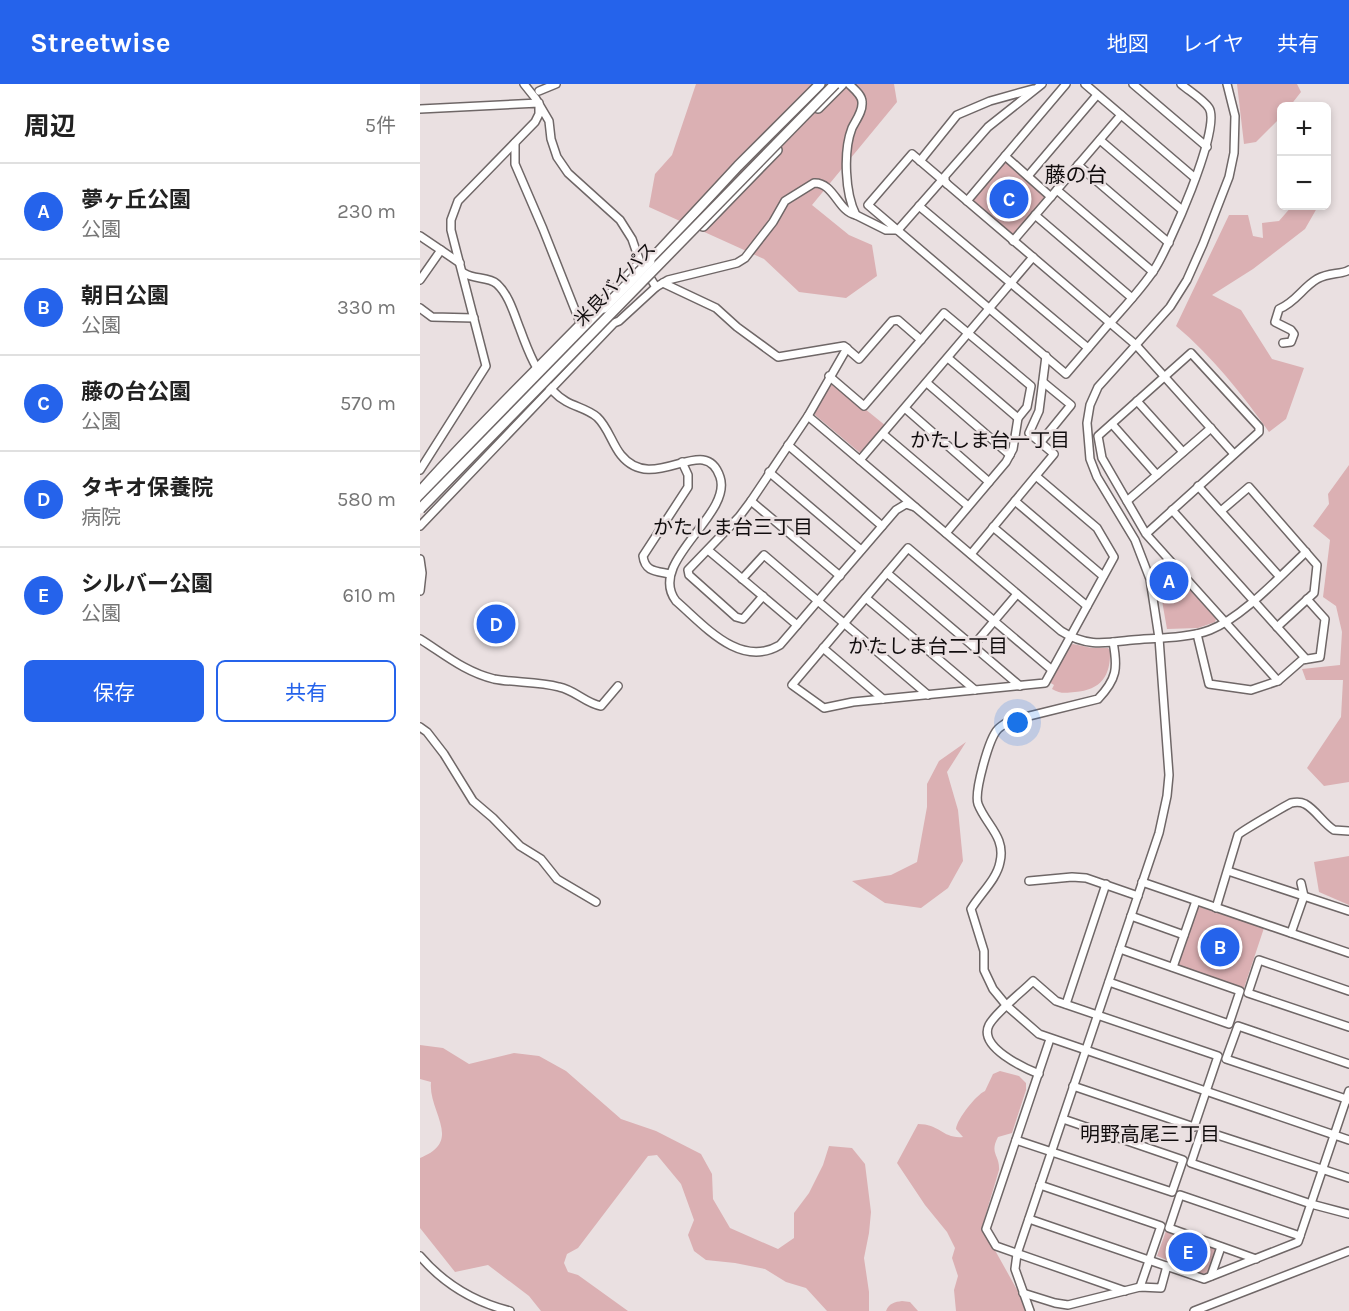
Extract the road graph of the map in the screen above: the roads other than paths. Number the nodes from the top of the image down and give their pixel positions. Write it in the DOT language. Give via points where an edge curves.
graph roads {
  1 [pos="524,84"];
  2 [pos="556,84"];
  3 [pos="820,84"];
  4 [pos="830,84"];
  5 [pos="836,84"];
  6 [pos="842,84"];
  7 [pos="849,84"];
  8 [pos="1066,84"];
  9 [pos="1085,84"];
  10 [pos="1133,84"];
  11 [pos="1181,84"];
  12 [pos="1227,84"];
  13 [pos="1040,86"];
  14 [pos="539,87"];
  15 [pos="1097,95"];
  16 [pos="537,101"];
  17 [pos="420,109"];
  18 [pos="1121,115"];
  19 [pos="1100,140"];
  20 [pos="515,143"];
  21 [pos="1207,147"];
  22 [pos="1005,156"];
  23 [pos="920,161"];
  24 [pos="1078,165"];
  25 [pos="1028,176"];
  26 [pos="1195,178"];
  27 [pos="942,180"];
  28 [pos="949,186"];
  29 [pos="1057,190"];
  30 [pos="1051,197"];
  31 [pos="967,201"];
  32 [pos="919,206"];
  33 [pos="1182,210"];
  34 [pos="856,215"];
  35 [pos="1035,215"];
  36 [pos="898,230"];
  37 [pos="420,236"];
  38 [pos="1013,241"];
  39 [pos="1169,243"];
  40 [pos="441,250"];
  41 [pos="1034,258"];
  42 [pos="645,262"];
  43 [pos="460,263"];
  44 [pos="1349,270"];
  45 [pos="1153,272"];
  46 [pos="464,273"];
  47 [pos="420,280"];
  48 [pos="1011,284"];
  49 [pos="659,285"];
  50 [pos="1132,298"];
  51 [pos="420,308"];
  52 [pos="990,309"];
  53 [pos="474,318"];
  54 [pos="1110,323"];
  55 [pos="581,325"];
  56 [pos="969,334"];
  57 [pos="921,340"];
  58 [pos="1283,343"];
  59 [pos="1136,345"];
  60 [pos="847,348"];
  61 [pos="1088,348"];
  62 [pos="1046,356"];
  63 [pos="948,358"];
  64 [pos="538,371"];
  65 [pos="830,376"];
  66 [pos="1164,376"];
  67 [pos="1043,382"];
  68 [pos="927,383"];
  69 [pos="549,386"];
  70 [pos="1137,401"];
  71 [pos="906,409"];
  72 [pos="808,416"];
  73 [pos="1018,418"];
  74 [pos="1112,424"];
  75 [pos="1210,428"];
  76 [pos="883,434"];
  77 [pos="1040,442"];
  78 [pos="788,445"];
  79 [pos="1183,452"];
  80 [pos="1234,454"];
  81 [pos="1010,455"];
  82 [pos="860,460"];
  83 [pos="682,462"];
  84 [pos="420,470"];
  85 [pos="769,472"];
  86 [pos="1157,475"];
  87 [pos="1035,476"];
  88 [pos="989,482"];
  89 [pos="1198,486"];
  90 [pos="420,490"];
  91 [pos="420,499"];
  92 [pos="751,501"];
  93 [pos="1015,501"];
  94 [pos="1127,501"];
  95 [pos="420,504"];
  96 [pos="968,506"];
  97 [pos="915,507"];
  98 [pos="420,509"];
  99 [pos="1172,510"];
  100 [pos="1221,512"];
  101 [pos="420,515"];
  102 [pos="420,525"];
  103 [pos="882,526"];
  104 [pos="993,527"];
  105 [pos="946,533"];
  106 [pos="1146,534"];
  107 [pos="708,550"];
  108 [pos="861,550"];
  109 [pos="1306,552"];
  110 [pos="970,554"];
  111 [pos="420,559"];
  112 [pos="887,573"];
  113 [pos="670,574"];
  114 [pos="840,576"];
  115 [pos="1103,576"];
  116 [pos="1280,576"];
  117 [pos="742,579"];
  118 [pos="420,591"];
  119 [pos="1017,594"];
  120 [pos="763,596"];
  121 [pos="866,598"];
  122 [pos="1307,599"];
  123 [pos="1253,600"];
  124 [pos="818,601"];
  125 [pos="1087,606"];
  126 [pos="994,621"];
  127 [pos="1225,622"];
  128 [pos="844,623"];
  129 [pos="798,626"];
  130 [pos="1277,627"];
  131 [pos="1197,634"];
  132 [pos="1071,637"];
  133 [pos="1159,638"];
  134 [pos="420,639"];
  135 [pos="1113,642"];
  136 [pos="973,646"];
  137 [pos="823,648"];
  138 [pos="1306,659"];
  139 [pos="1052,670"];
  140 [pos="1278,681"];
  141 [pos="618,686"];
  142 [pos="1020,686"];
  143 [pos="975,690"];
  144 [pos="928,694"];
  145 [pos="883,699"];
  146 [pos="420,727"];
  147 [pos="1349,831"];
  148 [pos="1228,871"];
  149 [pos="1029,881"];
  150 [pos="1142,882"];
  151 [pos="1301,883"];
  152 [pos="1106,884"];
  153 [pos="1138,896"];
  154 [pos="1304,896"];
  155 [pos="1196,901"];
  156 [pos="596,902"];
  157 [pos="1216,908"];
  158 [pos="1349,911"];
  159 [pos="1131,916"];
  160 [pos="1291,933"];
  161 [pos="1184,935"];
  162 [pos="1120,949"];
  163 [pos="1348,951"];
  164 [pos="1173,968"];
  165 [pos="1108,982"];
  166 [pos="1349,991"];
  167 [pos="1066,1004"];
  168 [pos="1007,1006"];
  169 [pos="1097,1015"];
  170 [pos="1349,1027"];
  171 [pos="1050,1039"];
  172 [pos="1085,1051"];
  173 [pos="1349,1064"];
  174 [pos="1038,1074"];
  175 [pos="1073,1086"];
  176 [pos="1206,1092"];
  177 [pos="1348,1097"];
  178 [pos="1063,1119"];
  179 [pos="1334,1135"];
  180 [pos="1016,1140"];
  181 [pos="1349,1140"];
  182 [pos="1051,1152"];
  183 [pos="1322,1170"];
  184 [pos="1349,1178"];
  185 [pos="1040,1185"];
  186 [pos="1311,1204"];
  187 [pos="1349,1214"];
  188 [pos="1029,1219"];
  189 [pos="1300,1236"];
  190 [pos="1221,1247"];
  191 [pos="1349,1251"];
  192 [pos="1017,1254"];
  193 [pos="420,1256"];
  194 [pos="1256,1259"];
  195 [pos="1149,1260"];
  196 [pos="1167,1266"];
  197 [pos="1211,1276"];
  198 [pos="1140,1287"];
  199 [pos="1125,1291"];
  200 [pos="1023,1293"];
  201 [pos="510,1311"];
  202 [pos="1030,1311"];
  203 [pos="1194,1311"];
  1 -- 16 [label="street"];
  2 -- 14 [label="street"];
  3 -- 42 [label="main road"];
  4 -- 95 [label="main road, 米良バイパス, bridge"];
  5 -- 98 [label="main road, 米良バイパス, bridge"];
  6 -- 69 [label="main road, bridge"];
  7 -- 34 [label="street" via="858,92 863,106 848,146 849,197"];
  8 -- 22 [label="street"];
  9 -- 15 [label="street"];
  10 -- 21 [label="street"];
  11 -- 21 [label="street" via="1209,108 1212,118"];
  12 -- 59 [label="street" via="1236,131 1229,177 1187,280 1170,307"];
  13 -- 23 [label="street" via="957,115"];
  13 -- 28 [label="street" via="988,127 945,176"];
  14 -- 16 [label="street"];
  15 -- 18 [label="street"];
  15 -- 25 [label="street"];
  16 -- 17 [label="street"];
  16 -- 20 [label="street" via="539,114 535,122"];
  16 -- 42 [label="street" via="549,121 557,158 620,220"];
  18 -- 19 [label="street"];
  18 -- 26 [label="street"];
  19 -- 24 [label="street"];
  19 -- 33 [label="street"];
  20 -- 43 [label="street" via="458,201 451,230"];
  20 -- 55 [label="street" via="515,164"];
  21 -- 26 [label="street"];
  22 -- 25 [label="street"];
  22 -- 31 [label="street"];
  23 -- 27 [label="street"];
  23 -- 36 [label="street" via="912,154 868,205"];
  24 -- 29 [label="street"];
  24 -- 39 [label="street"];
  25 -- 30 [label="street"];
  26 -- 33 [label="street"];
  27 -- 28 [label="street"];
  27 -- 32 [label="street"];
  28 -- 31 [label="street"];
  29 -- 30 [label="street"];
  29 -- 45 [label="street"];
  30 -- 35 [label="street"];
  31 -- 38 [label="street"];
  32 -- 36 [label="street"];
  32 -- 48 [label="street"];
  33 -- 39 [label="street"];
  34 -- 36 [label="street" via="886,230"];
  34 -- 49 [label="street" via="845,210 827,187 814,183 785,201 745,258"];
  35 -- 38 [label="street"];
  35 -- 50 [label="street"];
  36 -- 52 [label="street"];
  37 -- 40 [label="street"];
  38 -- 41 [label="street"];
  39 -- 45 [label="street"];
  40 -- 43 [label="street"];
  40 -- 47 [label="street"];
  41 -- 48 [label="street"];
  41 -- 54 [label="street"];
  42 -- 49 [label="street"];
  42 -- 55 [label="street"];
  42 -- 64 [label="main road, bridge"];
  43 -- 46 [label="street"];
  44 -- 58 [label="street" via="1317,279 1291,304 1279,309 1275,321 1294,334 1291,342"];
  45 -- 50 [label="street"];
  46 -- 53 [label="street"];
  46 -- 64 [label="street" via="489,279 501,289"];
  48 -- 52 [label="street"];
  48 -- 61 [label="street"];
  49 -- 60 [label="street" via="716,308 778,357"];
  49 -- 69 [label="street"];
  50 -- 54 [label="street"];
  51 -- 53 [label="street" via="432,317"];
  52 -- 56 [label="street"];
  52 -- 62 [label="street"];
  53 -- 84 [label="street" via="486,366"];
  54 -- 59 [label="street"];
  54 -- 61 [label="street"];
  55 -- 64 [label="street"];
  56 -- 57 [label="street" via="944,313"];
  56 -- 63 [label="street"];
  56 -- 73 [label="street" via="1031,386 1027,407"];
  57 -- 60 [label="street" via="898,320 892,321 859,359"];
  57 -- 65 [label="street" via="864,406"];
  59 -- 66 [label="street"];
  59 -- 133 [label="street" via="1098,387 1089,414 1087,443 1097,477 1135,540 1150,579"];
  60 -- 65 [label="street"];
  61 -- 62 [label="street" via="1066,374"];
  62 -- 67 [label="street"];
  63 -- 68 [label="street"];
  63 -- 73 [label="street"];
  64 -- 69 [label="street"];
  64 -- 90 [label="street"];
  64 -- 91 [label="main road"];
  65 -- 72 [label="street"];
  66 -- 70 [label="street"];
  66 -- 75 [label="street"];
  66 -- 80 [label="street" via="1191,352 1259,427"];
  67 -- 77 [label="street" via="1039,411 1029,433"];
  67 -- 77 [label="street" via="1071,405"];
  68 -- 71 [label="street"];
  68 -- 81 [label="street"];
  69 -- 83 [label="street" via="569,405 595,416 620,454 635,466 656,470"];
  69 -- 101 [label="main road"];
  69 -- 102 [label="street"];
  70 -- 74 [label="street"];
  70 -- 79 [label="street"];
  71 -- 76 [label="street"];
  71 -- 88 [label="street"];
  72 -- 78 [label="street"];
  72 -- 82 [label="street"];
  73 -- 81 [label="street"];
  74 -- 86 [label="street"];
  74 -- 94 [label="street" via="1098,436 1102,458"];
  75 -- 79 [label="street"];
  75 -- 80 [label="street"];
  76 -- 82 [label="street"];
  76 -- 96 [label="street"];
  77 -- 87 [label="street" via="1054,454"];
  78 -- 85 [label="street"];
  78 -- 103 [label="street"];
  79 -- 86 [label="street"];
  80 -- 89 [label="street"];
  81 -- 88 [label="street"];
  82 -- 97 [label="street"];
  83 -- 113 [label="street" via="688,486 643,556 650,570"];
  83 -- 113 [label="street" via="708,462 720,475 722,488"];
  85 -- 92 [label="street"];
  85 -- 108 [label="street"];
  86 -- 94 [label="street"];
  87 -- 93 [label="street"];
  87 -- 115 [label="street" via="1097,528 1114,557"];
  88 -- 96 [label="street"];
  89 -- 99 [label="street"];
  89 -- 100 [label="street"];
  92 -- 107 [label="street"];
  92 -- 114 [label="street"];
  93 -- 104 [label="street"];
  93 -- 115 [label="street"];
  94 -- 106 [label="street"];
  96 -- 105 [label="street"];
  97 -- 103 [label="street" via="900,506"];
  97 -- 105 [label="street"];
  99 -- 106 [label="street"];
  99 -- 123 [label="street"];
  100 -- 109 [label="street" via="1249,487"];
  100 -- 116 [label="street"];
  103 -- 108 [label="street"];
  104 -- 110 [label="street"];
  104 -- 125 [label="street"];
  105 -- 110 [label="street"];
  106 -- 127 [label="street"];
  107 -- 117 [label="street"];
  107 -- 120 [label="street" via="688,570 689,576 736,617 743,619"];
  108 -- 114 [label="street"];
  109 -- 116 [label="street"];
  109 -- 122 [label="street" via="1317,565 1314,593"];
  110 -- 119 [label="street"];
  111 -- 118 [label="street"];
  112 -- 121 [label="street"];
  112 -- 126 [label="street" via="908,548"];
  112 -- 136 [label="street"];
  113 -- 129 [label="street" via="670,589 676,601 736,649 770,650"];
  114 -- 124 [label="street"];
  115 -- 125 [label="street"];
  116 -- 123 [label="street"];
  117 -- 120 [label="street"];
  117 -- 124 [label="street" via="764,555"];
  119 -- 126 [label="street"];
  119 -- 132 [label="street"];
  120 -- 129 [label="street"];
  121 -- 128 [label="street"];
  121 -- 143 [label="street"];
  122 -- 130 [label="street"];
  122 -- 138 [label="street" via="1325,619 1320,657"];
  123 -- 127 [label="street"];
  123 -- 130 [label="street"];
  124 -- 128 [label="street"];
  124 -- 129 [label="street"];
  125 -- 132 [label="street"];
  126 -- 136 [label="street"];
  126 -- 139 [label="street"];
  127 -- 131 [label="street"];
  127 -- 140 [label="street"];
  128 -- 137 [label="street"];
  128 -- 144 [label="street"];
  130 -- 138 [label="street"];
  131 -- 133 [label="street"];
  131 -- 140 [label="street" via="1209,684 1251,690"];
  132 -- 135 [label="street" via="1090,643"];
  132 -- 139 [label="street"];
  133 -- 135 [label="street"];
  133 -- 150 [label="street" via="1169,775 1164,815"];
  134 -- 141 [label="street" via="468,670 495,679 563,687 595,705 601,706"];
  135 -- 168 [label="street" via="1115,675 1108,689 1098,699 1009,721 998,728 978,785 979,806 1001,842 1000,863 971,909 984,951 984,970"];
  136 -- 142 [label="street"];
  137 -- 145 [label="street"];
  137 -- 145 [label="street" via="792,685 824,708"];
  138 -- 140 [label="street"];
  139 -- 142 [label="street" via="1045,683"];
  142 -- 143 [label="street"];
  143 -- 144 [label="street"];
  144 -- 145 [label="street"];
  146 -- 156 [label="street" via="448,759 473,801 520,846 541,859 557,879"];
  147 -- 148 [label="street" via="1334,830 1305,804 1288,804 1239,833"];
  148 -- 154 [label="street"];
  148 -- 157 [label="street"];
  149 -- 152 [label="street" via="1072,877"];
  150 -- 153 [label="street"];
  150 -- 155 [label="street"];
  151 -- 154 [label="street"];
  152 -- 153 [label="street"];
  152 -- 167 [label="street"];
  153 -- 159 [label="street"];
  154 -- 158 [label="street"];
  154 -- 160 [label="street"];
  155 -- 157 [label="street"];
  155 -- 161 [label="street"];
  157 -- 160 [label="street"];
  159 -- 161 [label="street"];
  159 -- 162 [label="street"];
  160 -- 163 [label="street"];
  161 -- 164 [label="street"];
  162 -- 164 [label="street"];
  162 -- 165 [label="street"];
  164 -- 165 [label="street" via="1240,990 1229,1024"];
  165 -- 169 [label="street"];
  166 -- 170 [label="street" via="1259,960 1248,993"];
  167 -- 168 [label="street" via="1056,1001 1032,981"];
  167 -- 169 [label="street"];
  168 -- 171 [label="street" via="1032,1029"];
  168 -- 174 [label="street" via="989,1026 990,1041 1009,1060"];
  169 -- 172 [label="street"];
  169 -- 176 [label="street" via="1218,1056"];
  171 -- 172 [label="street"];
  171 -- 174 [label="street"];
  172 -- 175 [label="street"];
  172 -- 176 [label="street"];
  173 -- 177 [label="street" via="1238,1026 1226,1059"];
  174 -- 180 [label="street"];
  175 -- 176 [label="street" via="1194,1127"];
  175 -- 178 [label="street"];
  176 -- 179 [label="street"];
  177 -- 179 [label="street"];
  178 -- 182 [label="street"];
  178 -- 182 [label="street" via="1183,1160 1172,1192"];
  179 -- 181 [label="street"];
  179 -- 183 [label="street"];
  180 -- 182 [label="street"];
  180 -- 192 [label="street" via="986,1229 996,1245"];
  182 -- 185 [label="street"];
  183 -- 184 [label="street"];
  183 -- 186 [label="street"];
  183 -- 186 [label="street" via="1202,1130 1191,1163"];
  185 -- 188 [label="street"];
  185 -- 195 [label="street" via="1161,1226"];
  186 -- 187 [label="street"];
  186 -- 189 [label="street"];
  188 -- 192 [label="street"];
  188 -- 195 [label="street"];
  189 -- 190 [label="street" via="1180,1195 1168,1228"];
  189 -- 194 [label="street" via="1298,1242"];
  190 -- 194 [label="street"];
  190 -- 197 [label="street"];
  191 -- 203 [label="street"];
  192 -- 199 [label="street"];
  192 -- 200 [label="street" via="1015,1269"];
  193 -- 201 [label="street" via="441,1277 468,1295"];
  194 -- 197 [label="street"];
  195 -- 196 [label="street"];
  195 -- 198 [label="street"];
  196 -- 197 [label="street" via="1204,1279"];
  196 -- 198 [label="street" via="1161,1288"];
  198 -- 199 [label="street"];
  199 -- 200 [label="street" via="1063,1305"];
  200 -- 202 [label="street"];
}
